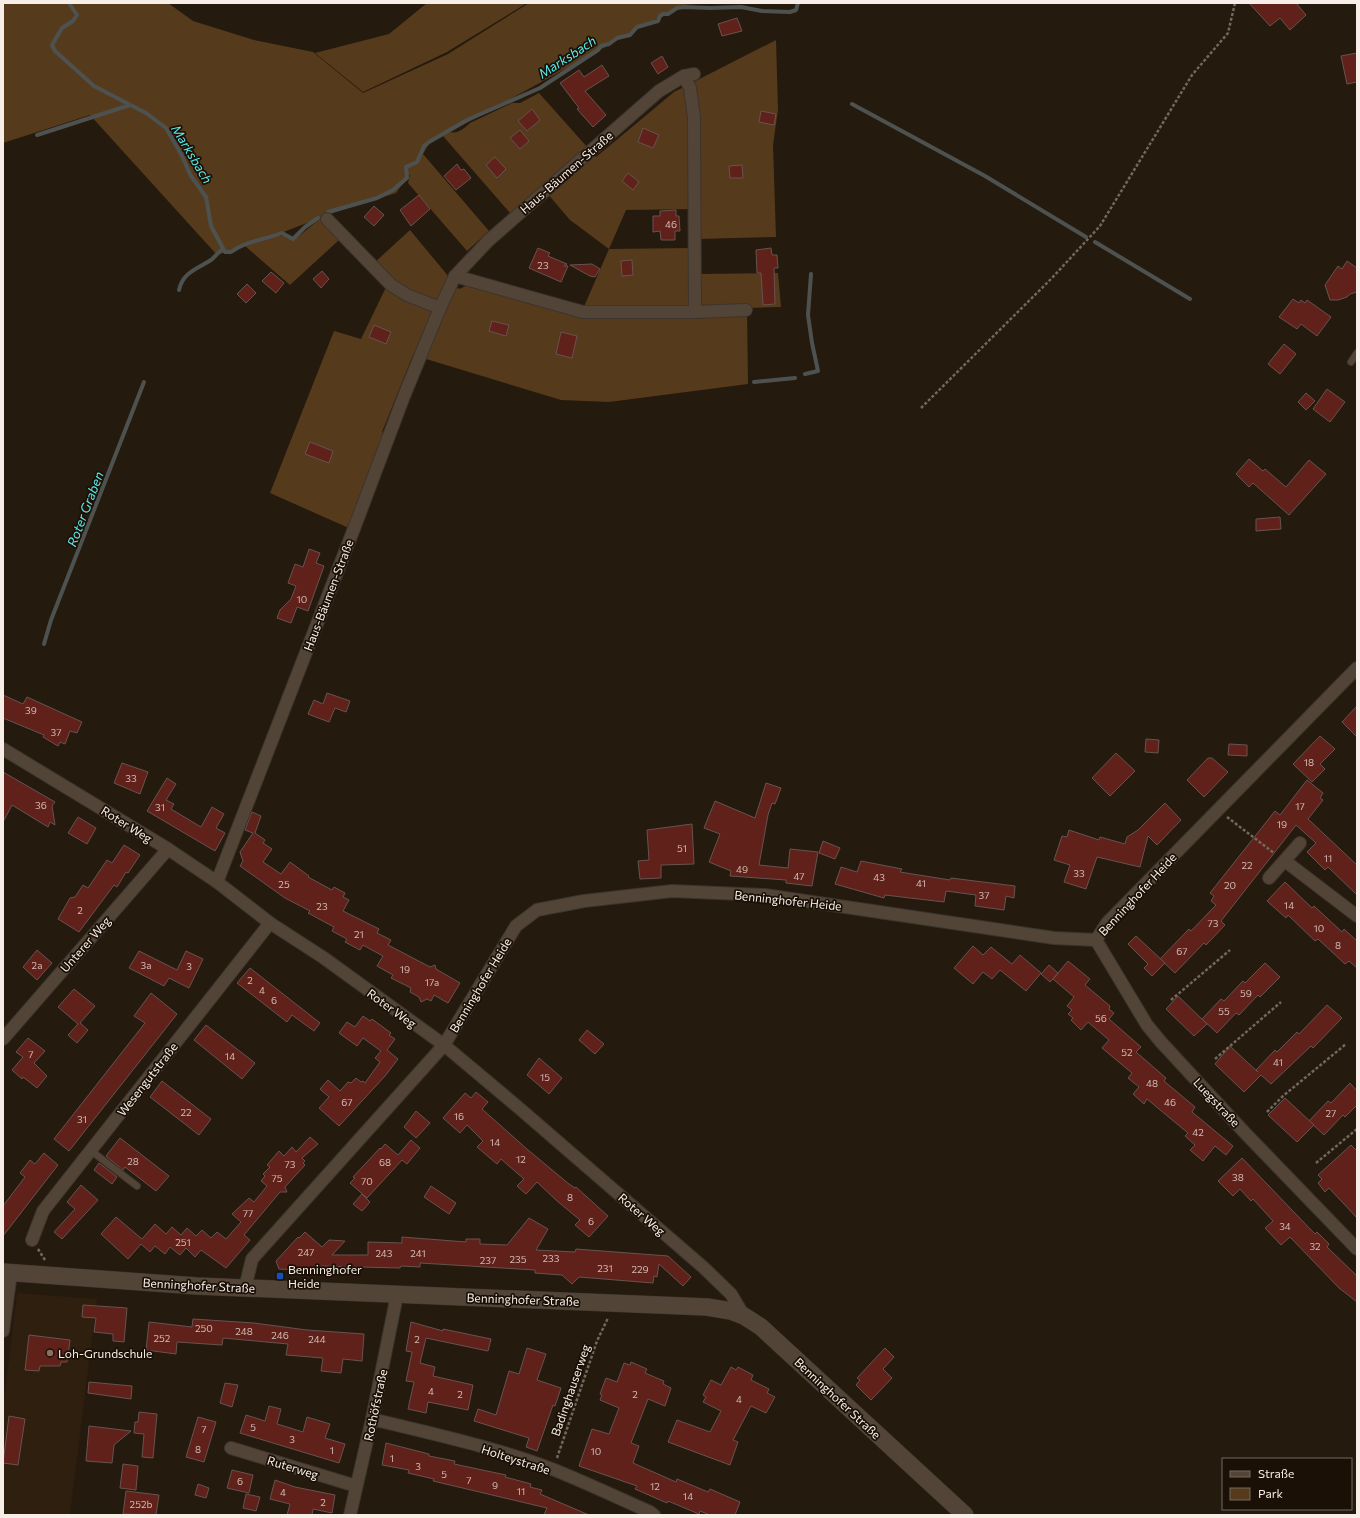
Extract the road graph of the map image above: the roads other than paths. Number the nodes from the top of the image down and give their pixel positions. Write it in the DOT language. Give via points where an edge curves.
graph roads {
  1 [pos="327,219"];
  2 [pos="455,276"];
  3 [pos="440,308"];
  4 [pos="746,310"];
  5 [pos="695,312"];
  6 [pos="1357,353"];
  7 [pos="1351,362"];
  8 [pos="1357,668"];
  9 [pos="3,749"];
  10 [pos="1300,843"];
  11 [pos="168,849"];
  12 [pos="1285,861"];
  13 [pos="1269,878"];
  14 [pos="217,882"];
  15 [pos="1357,916"];
  16 [pos="270,923"];
  17 [pos="1096,940"];
  18 [pos="3,1038"];
  19 [pos="444,1046"];
  20 [pos="90,1150"];
  21 [pos="137,1186"];
  22 [pos="32,1240"];
  23 [pos="1357,1249"];
  24 [pos="7,1273"];
  25 [pos="245,1288"];
  26 [pos="397,1295"];
  27 [pos="744,1316"];
  28 [pos="3,1331"];
  29 [pos="372,1419"];
  30 [pos="231,1448"];
  31 [pos="356,1486"];
  32 [pos="350,1515"];
  33 [pos="654,1515"];
  34 [pos="964,1515"];
  1 -- 3 [label="street" via="391,285 407,295"];
  2 -- 3 [label="street, Haus-Bäumen-Straße"];
  2 -- 5 [label="street" via="583,312"];
  2 -- 5 [label="street, Haus-Bäumen-Straße" via="488,241 659,91 689,75 694,116"];
  3 -- 14 [label="street, Haus-Bäumen-Straße"];
  4 -- 5 [label="street"];
  6 -- 7 [label="lane"];
  8 -- 17 [label="street, Benninghofer Heide" via="1108,923"];
  9 -- 11 [label="street, Roter Weg"];
  10 -- 12 [label="street"];
  11 -- 14 [label="street, Roter Weg"];
  11 -- 18 [label="street, Unterer Weg"];
  12 -- 13 [label="street"];
  12 -- 15 [label="street"];
  14 -- 16 [label="street, Roter Weg"];
  16 -- 19 [label="street, Roter Weg" via="324,958"];
  16 -- 20 [label="street, Wesengutstraße"];
  17 -- 19 [label="street, Benninghofer Heide" via="1054,938 765,895 672,891 584,901 538,910 516,926"];
  17 -- 23 [label="street, Luegstraße" via="1147,1025 1246,1134"];
  19 -- 25 [label="street, Benninghofer Heide" via="252,1259"];
  19 -- 27 [label="street, Roter Weg" via="703,1267 731,1294"];
  20 -- 21 [label="lane"];
  20 -- 22 [label="street, Wesengutstraße" via="42,1211"];
  24 -- 25 [label="main road, Benninghofer Straße"];
  24 -- 28 [label="street"];
  25 -- 26 [label="main road, Benninghofer Straße"];
  26 -- 27 [label="main road, Benninghofer Straße" via="707,1307"];
  26 -- 29 [label="street, Rothöfstraße"];
  27 -- 34 [label="main road, Benninghofer Straße" via="780,1344"];
  29 -- 31 [label="street, Rothöfstraße"];
  29 -- 33 [label="street, Holteystraße" via="451,1438 553,1470"];
  30 -- 31 [label="street, Ruterweg"];
  31 -- 32 [label="street, Rothöfstraße"];
}
